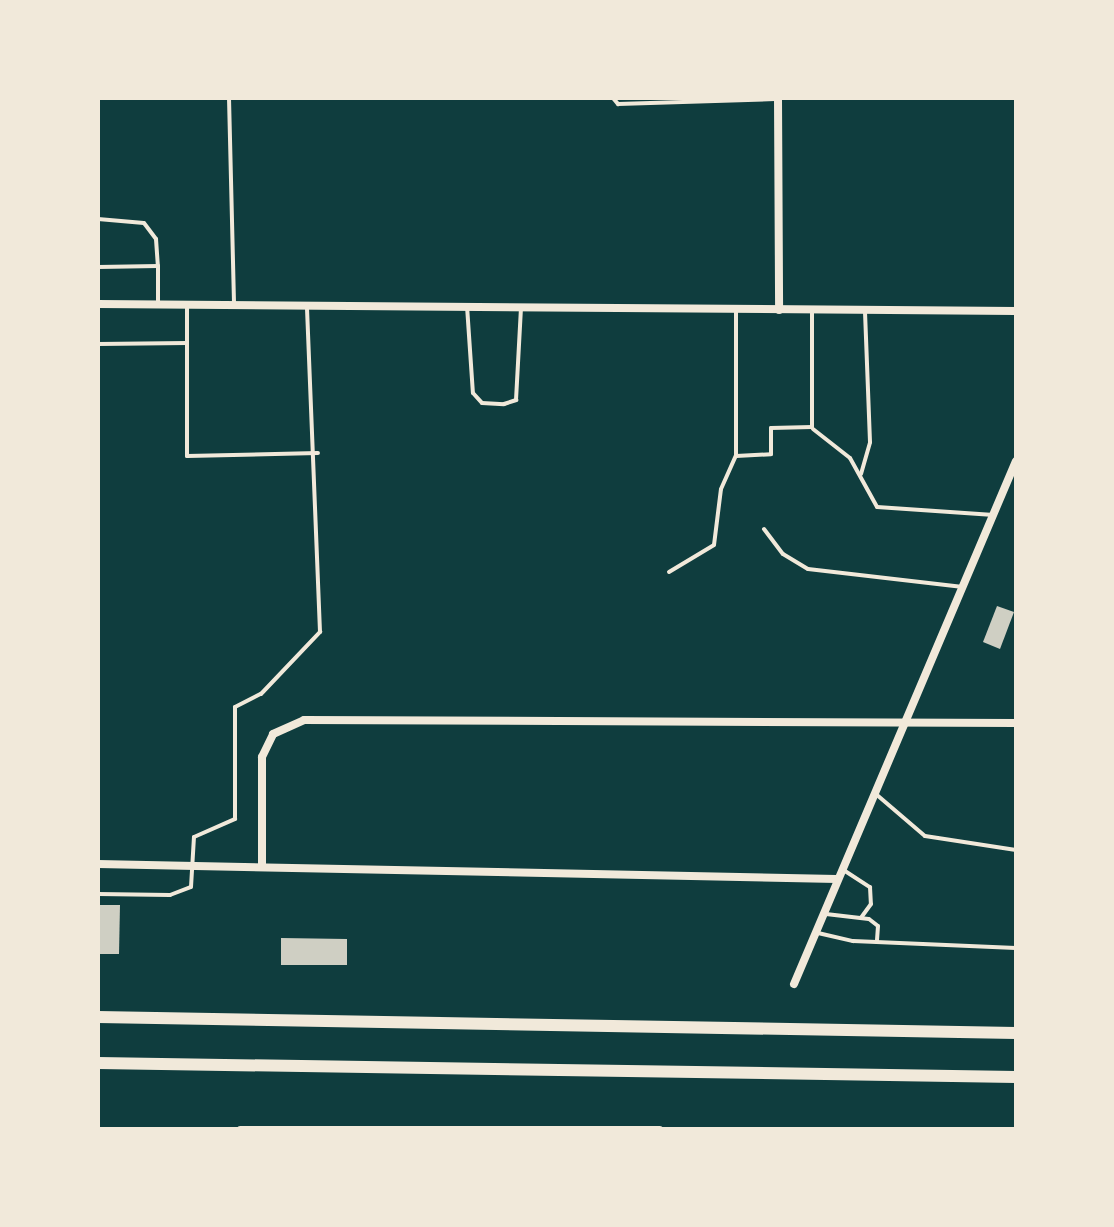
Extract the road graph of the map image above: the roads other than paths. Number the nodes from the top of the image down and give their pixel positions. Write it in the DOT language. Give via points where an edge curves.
graph roads {
  1 [pos="229,98"];
  2 [pos="613,98"];
  3 [pos="778,98"];
  4 [pos="98,219"];
  5 [pos="158,266"];
  6 [pos="98,267"];
  7 [pos="98,304"];
  8 [pos="158,304"];
  9 [pos="187,304"];
  10 [pos="234,304"];
  11 [pos="307,306"];
  12 [pos="468,306"];
  13 [pos="521,307"];
  14 [pos="736,309"];
  15 [pos="779,310"];
  16 [pos="812,310"];
  17 [pos="865,310"];
  18 [pos="1016,311"];
  19 [pos="187,343"];
  20 [pos="98,344"];
  21 [pos="812,427"];
  22 [pos="318,453"];
  23 [pos="736,456"];
  24 [pos="1016,461"];
  25 [pos="860,477"];
  26 [pos="994,515"];
  27 [pos="764,529"];
  28 [pos="669,572"];
  29 [pos="963,587"];
  30 [pos="1016,723"];
  31 [pos="904,724"];
  32 [pos="875,792"];
  33 [pos="1016,850"];
  34 [pos="98,864"];
  35 [pos="192,864"];
  36 [pos="262,866"];
  37 [pos="838,874"];
  38 [pos="98,894"];
  39 [pos="822,913"];
  40 [pos="861,918"];
  41 [pos="815,932"];
  42 [pos="877,942"];
  43 [pos="1016,948"];
  44 [pos="794,984"];
  45 [pos="98,1017"];
  46 [pos="1016,1033"];
  47 [pos="98,1062"];
  48 [pos="144,1063"];
  49 [pos="98,1072"];
  50 [pos="1016,1077"];
  51 [pos="240,1130"];
  52 [pos="660,1130"];
  1 -- 10 [label="lane"];
  2 -- 3 [label="lane" via="618,104"];
  3 -- 15 [label="street"];
  4 -- 5 [label="lane" via="144,222 156,239"];
  5 -- 6 [label="lane"];
  5 -- 8 [label="lane"];
  7 -- 8 [label="street"];
  8 -- 9 [label="street"];
  9 -- 10 [label="street"];
  9 -- 19 [label="lane"];
  10 -- 11 [label="street"];
  11 -- 12 [label="street"];
  11 -- 22 [label="lane"];
  12 -- 13 [label="street"];
  12 -- 13 [label="lane" via="473,393 482,403 504,404 516,400"];
  13 -- 14 [label="street"];
  14 -- 15 [label="street"];
  14 -- 23 [label="lane"];
  15 -- 16 [label="street"];
  16 -- 17 [label="street"];
  16 -- 21 [label="lane"];
  17 -- 18 [label="street"];
  17 -- 25 [label="lane" via="870,442"];
  19 -- 20 [label="lane"];
  19 -- 22 [label="lane" via="187,456"];
  21 -- 23 [label="lane" via="772,428 771,454"];
  21 -- 25 [label="lane" via="850,458"];
  22 -- 35 [label="lane" via="320,632 261,694 235,707 235,819 194,837"];
  23 -- 28 [label="lane" via="721,490 714,545"];
  24 -- 26 [label="street"];
  25 -- 26 [label="lane" via="876,508"];
  26 -- 29 [label="street"];
  27 -- 29 [label="lane" via="783,554 808,569"];
  29 -- 31 [label="street"];
  30 -- 31 [label="street"];
  31 -- 32 [label="street"];
  31 -- 36 [label="street" via="304,720 273,734 262,757"];
  32 -- 33 [label="lane" via="890,812 925,836"];
  32 -- 37 [label="street"];
  34 -- 35 [label="street"];
  35 -- 36 [label="street"];
  35 -- 38 [label="lane" via="186,891"];
  36 -- 37 [label="street"];
  37 -- 39 [label="street"];
  37 -- 40 [label="lane" via="870,887 871,904"];
  39 -- 40 [label="lane"];
  39 -- 41 [label="street"];
  40 -- 42 [label="lane" via="878,926"];
  41 -- 42 [label="lane"];
  41 -- 44 [label="street"];
  42 -- 43 [label="lane"];
  45 -- 46 [label="highway"];
  47 -- 48 [label="highway"];
  48 -- 49 [label="highway"];
  48 -- 50 [label="highway"];
  51 -- 52 [label="street"];
}
